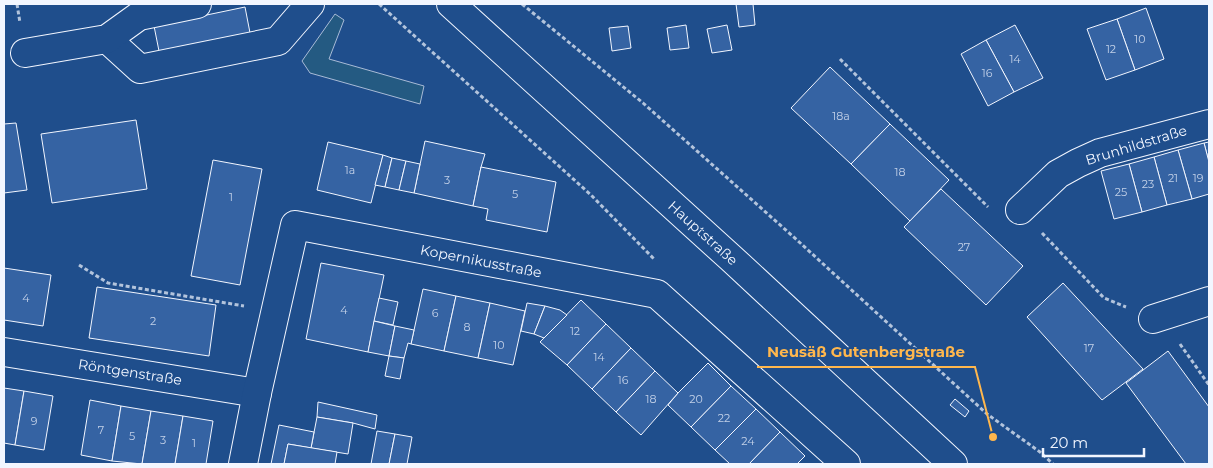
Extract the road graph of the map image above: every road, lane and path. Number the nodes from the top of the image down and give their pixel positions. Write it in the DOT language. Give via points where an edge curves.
graph roads {
  1 [pos="197,4"];
  2 [pos="310,4"];
  3 [pos="378,4"];
  4 [pos="451,4"];
  5 [pos="522,4"];
  6 [pos="107,39"];
  7 [pos="26,53"];
  8 [pos="1209,124"];
  9 [pos="1020,210"];
  10 [pos="79,265"];
  11 [pos="659,265"];
  12 [pos="1209,301"];
  13 [pos="276,312"];
  14 [pos="1153,319"];
  15 [pos="4,352"];
  16 [pos="257,393"];
  17 [pos="243,464"];
  18 [pos="846,464"];
  19 [pos="954,464"];
  20 [pos="1054,464"];
  1 -- 6 [label="street" via="139,16"];
  2 -- 6 [label="street" via="278,41 140,69"];
  3 -- 11 [label="path" via="590,195"];
  4 -- 19 [label="street, Hauptstraße"];
  5 -- 20 [label="path" via="643,104 798,240 987,414"];
  6 -- 7 [label="street"];
  8 -- 9 [label="street, Brunhildstraße" via="1078,163 1058,174"];
  10 -- 13 [label="path" via="108,282"];
  12 -- 14 [label="street"];
  13 -- 16 [label="street, Kopernikusstraße"];
  13 -- 18 [label="street, Kopernikusstraße" via="295,225 656,294"];
  15 -- 16 [label="street, Röntgenstraße"];
  16 -- 17 [label="street, Kopernikusstraße"];
}
